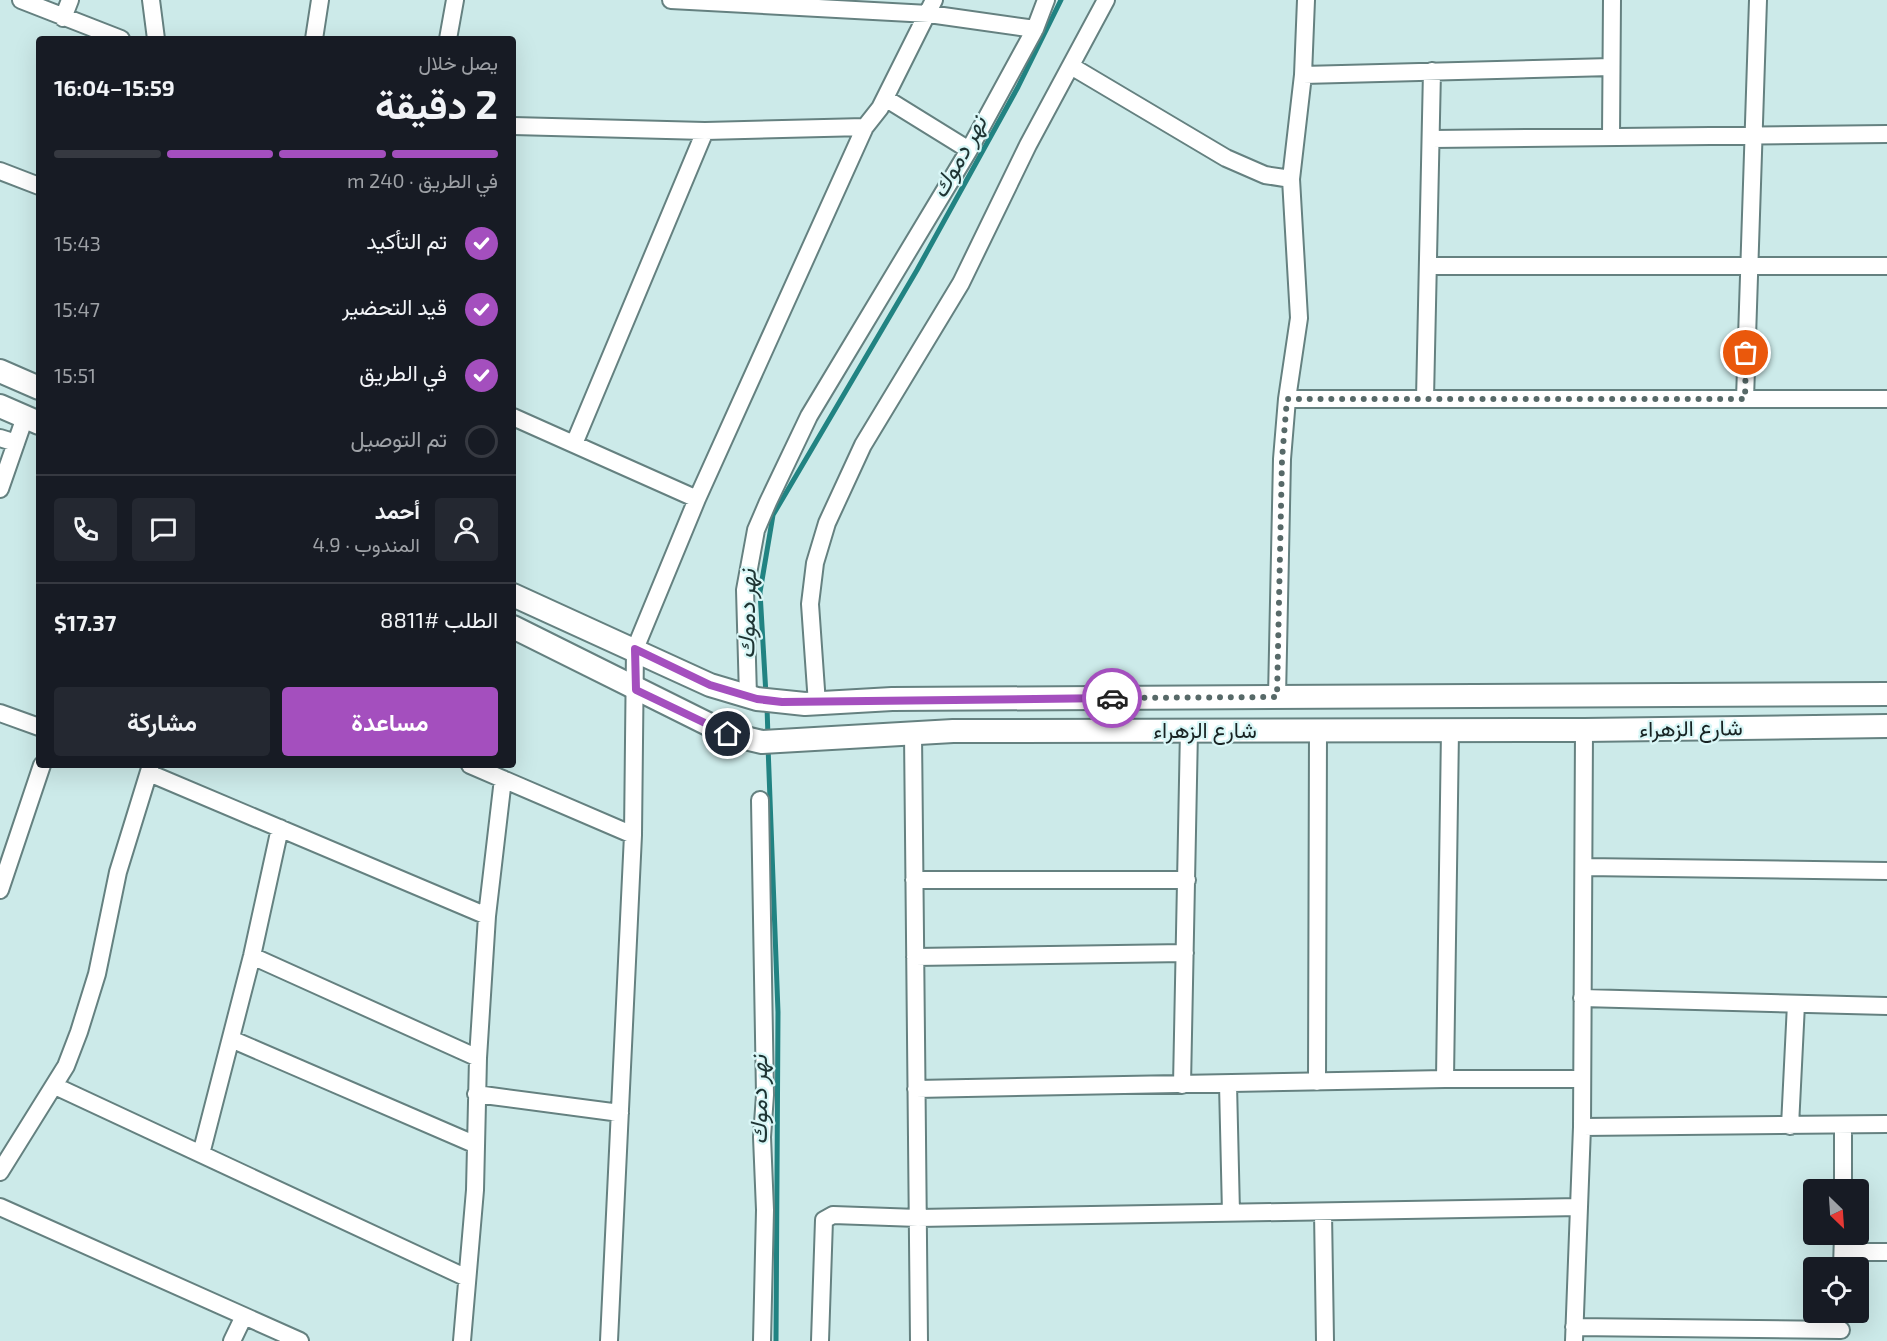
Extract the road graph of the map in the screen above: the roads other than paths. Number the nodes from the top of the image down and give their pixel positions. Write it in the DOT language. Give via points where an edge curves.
graph roads {
  1 [pos="21,0"];
  2 [pos="70,0"];
  3 [pos="151,0"];
  4 [pos="320,0"];
  5 [pos="455,0"];
  6 [pos="670,0"];
  7 [pos="1046,0"];
  8 [pos="1106,0"];
  9 [pos="1306,0"];
  10 [pos="1612,0"];
  11 [pos="1758,0"];
  12 [pos="931,7"];
  13 [pos="63,18"];
  14 [pos="1035,29"];
  15 [pos="113,36"];
  16 [pos="156,36"];
  17 [pos="314,36"];
  18 [pos="449,36"];
  19 [pos="1071,66"];
  20 [pos="1611,67"];
  21 [pos="1432,71"];
  22 [pos="1303,75"];
  23 [pos="885,98"];
  24 [pos="516,126"];
  25 [pos="865,127"];
  26 [pos="705,131"];
  27 [pos="1887,134"];
  28 [pos="1753,136"];
  29 [pos="1611,137"];
  30 [pos="1432,139"];
  31 [pos="969,150"];
  32 [pos="0,171"];
  33 [pos="1291,179"];
  34 [pos="36,185"];
  35 [pos="1430,266"];
  36 [pos="1749,266"];
  37 [pos="1887,266"];
  38 [pos="0,371"];
  39 [pos="36,387"];
  40 [pos="1287,399"];
  41 [pos="1425,399"];
  42 [pos="1745,399"];
  43 [pos="1887,399"];
  44 [pos="0,406"];
  45 [pos="516,418"];
  46 [pos="32,420"];
  47 [pos="8,440"];
  48 [pos="574,444"];
  49 [pos="0,489"];
  50 [pos="697,499"];
  51 [pos="516,596"];
  52 [pos="516,630"];
  53 [pos="635,649"];
  54 [pos="636,690"];
  55 [pos="1887,694"];
  56 [pos="1492,696"];
  57 [pos="1528,696"];
  58 [pos="752,697"];
  59 [pos="1277,697"];
  60 [pos="811,704"];
  61 [pos="0,713"];
  62 [pos="36,726"];
  63 [pos="1887,726"];
  64 [pos="1189,730"];
  65 [pos="1318,730"];
  66 [pos="1450,730"];
  67 [pos="1494,730"];
  68 [pos="1525,730"];
  69 [pos="1584,730"];
  70 [pos="913,733"];
  71 [pos="41,768"];
  72 [pos="477,768"];
  73 [pos="150,769"];
  74 [pos="502,779"];
  75 [pos="760,800"];
  76 [pos="280,828"];
  77 [pos="633,835"];
  78 [pos="1584,867"];
  79 [pos="1887,871"];
  80 [pos="914,880"];
  81 [pos="1186,880"];
  82 [pos="0,890"];
  83 [pos="487,916"];
  84 [pos="1185,953"];
  85 [pos="252,956"];
  86 [pos="915,957"];
  87 [pos="1582,998"];
  88 [pos="1796,1004"];
  89 [pos="1887,1006"];
  90 [pos="231,1039"];
  91 [pos="478,1058"];
  92 [pos="1445,1079"];
  93 [pos="1582,1079"];
  94 [pos="1317,1082"];
  95 [pos="1228,1084"];
  96 [pos="1182,1085"];
  97 [pos="55,1086"];
  98 [pos="916,1089"];
  99 [pos="476,1094"];
  100 [pos="620,1113"];
  101 [pos="1887,1124"];
  102 [pos="1790,1126"];
  103 [pos="1842,1126"];
  104 [pos="1582,1127"];
  105 [pos="474,1144"];
  106 [pos="201,1154"];
  107 [pos="0,1172"];
  108 [pos="1843,1179"];
  109 [pos="0,1207"];
  110 [pos="1579,1207"];
  111 [pos="1323,1212"];
  112 [pos="1231,1213"];
  113 [pos="918,1218"];
  114 [pos="1887,1252"];
  115 [pos="1860,1257"];
  116 [pos="467,1278"];
  117 [pos="244,1316"];
  118 [pos="1574,1334"];
  119 [pos="1841,1335"];
  120 [pos="232,1341"];
  121 [pos="300,1341"];
  122 [pos="462,1341"];
  123 [pos="609,1341"];
  124 [pos="762,1341"];
  125 [pos="820,1341"];
  126 [pos="919,1341"];
  127 [pos="1325,1341"];
  1 -- 13 [label="street"];
  2 -- 13 [label="street"];
  3 -- 16 [label="street"];
  4 -- 17 [label="street"];
  5 -- 18 [label="street"];
  6 -- 12 [label="street"];
  7 -- 14 [label="street"];
  8 -- 19 [label="street"];
  9 -- 22 [label="street"];
  10 -- 20 [label="street"];
  11 -- 28 [label="street"];
  12 -- 14 [label="street"];
  12 -- 23 [label="street"];
  13 -- 15 [label="street"];
  14 -- 31 [label="street"];
  19 -- 33 [label="street" via="1226,158 1265,175"];
  19 -- 60 [label="street" via="961,284 864,445 827,523 815,563 810,604"];
  20 -- 21 [label="street"];
  20 -- 29 [label="street"];
  21 -- 22 [label="street"];
  21 -- 30 [label="street"];
  22 -- 33 [label="street"];
  23 -- 25 [label="street"];
  23 -- 31 [label="street"];
  24 -- 26 [label="street"];
  25 -- 26 [label="street"];
  25 -- 50 [label="street"];
  26 -- 48 [label="street"];
  27 -- 28 [label="street"];
  28 -- 29 [label="street"];
  28 -- 36 [label="street"];
  29 -- 30 [label="street"];
  30 -- 35 [label="street"];
  31 -- 58 [label="street" via="809,416 756,530 745,590"];
  32 -- 34 [label="street"];
  33 -- 40 [label="street" via="1299,318"];
  35 -- 36 [label="street"];
  35 -- 41 [label="street"];
  36 -- 37 [label="street"];
  36 -- 42 [label="street"];
  38 -- 39 [label="main road"];
  40 -- 41 [label="street"];
  40 -- 59 [label="street"];
  41 -- 42 [label="street"];
  42 -- 43 [label="street"];
  44 -- 46 [label="main road"];
  45 -- 48 [label="street"];
  46 -- 47 [label="street"];
  47 -- 49 [label="street"];
  48 -- 50 [label="street"];
  50 -- 53 [label="street"];
  51 -- 53 [label="main road, شارع الزهراء"];
  52 -- 54 [label="main road, شارع الزهراء"];
  53 -- 54 [label="street"];
  53 -- 58 [label="main road, شارع الزهراء" via="710,685"];
  54 -- 70 [label="main road, شارع الزهراء" via="728,734 753,741"];
  54 -- 77 [label="street"];
  55 -- 57 [label="main road, شارع الزهراء"];
  56 -- 57 [label="main road, شارع الزهراء"];
  56 -- 59 [label="main road, شارع الزهراء"];
  56 -- 67 [label="main road" via="1497,713"];
  57 -- 68 [label="main road" via="1522,709"];
  58 -- 60 [label="main road, شارع الزهراء"];
  59 -- 60 [label="main road, شارع الزهراء" via="892,699"];
  61 -- 62 [label="street"];
  63 -- 69 [label="main road, شارع الزهراء"];
  64 -- 65 [label="main road, شارع الزهراء"];
  64 -- 70 [label="main road, شارع الزهراء"];
  64 -- 81 [label="street"];
  65 -- 66 [label="main road, شارع الزهراء"];
  65 -- 94 [label="street"];
  66 -- 67 [label="main road, شارع الزهراء"];
  66 -- 92 [label="street"];
  67 -- 68 [label="main road, شارع الزهراء"];
  68 -- 69 [label="main road, شارع الزهراء"];
  69 -- 78 [label="street"];
  70 -- 80 [label="street"];
  71 -- 82 [label="street"];
  72 -- 74 [label="street"];
  73 -- 76 [label="street"];
  73 -- 97 [label="street" via="118,872 88,1003"];
  74 -- 77 [label="street"];
  74 -- 83 [label="street"];
  75 -- 124 [label="street" via="765,1095"];
  76 -- 83 [label="street"];
  76 -- 85 [label="street"];
  77 -- 100 [label="street"];
  78 -- 79 [label="street"];
  78 -- 87 [label="street"];
  80 -- 81 [label="street"];
  80 -- 86 [label="street"];
  81 -- 84 [label="street"];
  83 -- 91 [label="street"];
  84 -- 86 [label="street"];
  84 -- 96 [label="street"];
  85 -- 90 [label="street"];
  85 -- 91 [label="street"];
  86 -- 98 [label="street"];
  87 -- 88 [label="street"];
  87 -- 93 [label="street"];
  88 -- 89 [label="street"];
  88 -- 102 [label="street"];
  90 -- 105 [label="street"];
  90 -- 106 [label="street"];
  91 -- 99 [label="street"];
  92 -- 93 [label="street"];
  92 -- 94 [label="street"];
  93 -- 104 [label="street"];
  94 -- 95 [label="street"];
  95 -- 96 [label="street"];
  95 -- 112 [label="street"];
  96 -- 98 [label="street"];
  97 -- 106 [label="street"];
  97 -- 107 [label="street"];
  98 -- 113 [label="street"];
  99 -- 100 [label="street"];
  99 -- 105 [label="street"];
  100 -- 123 [label="street"];
  101 -- 103 [label="street"];
  102 -- 103 [label="street"];
  102 -- 104 [label="street"];
  103 -- 108 [label="street"];
  104 -- 110 [label="street"];
  105 -- 116 [label="street" via="475,1190"];
  106 -- 116 [label="street"];
  109 -- 117 [label="street"];
  110 -- 111 [label="street"];
  110 -- 118 [label="street"];
  111 -- 112 [label="street"];
  111 -- 127 [label="street"];
  112 -- 113 [label="street"];
  113 -- 125 [label="street" via="833,1215 824,1220"];
  113 -- 126 [label="street"];
  114 -- 115 [label="street"];
  116 -- 122 [label="street"];
  117 -- 120 [label="street"];
  117 -- 121 [label="street"];
  118 -- 119 [label="street"];
}
